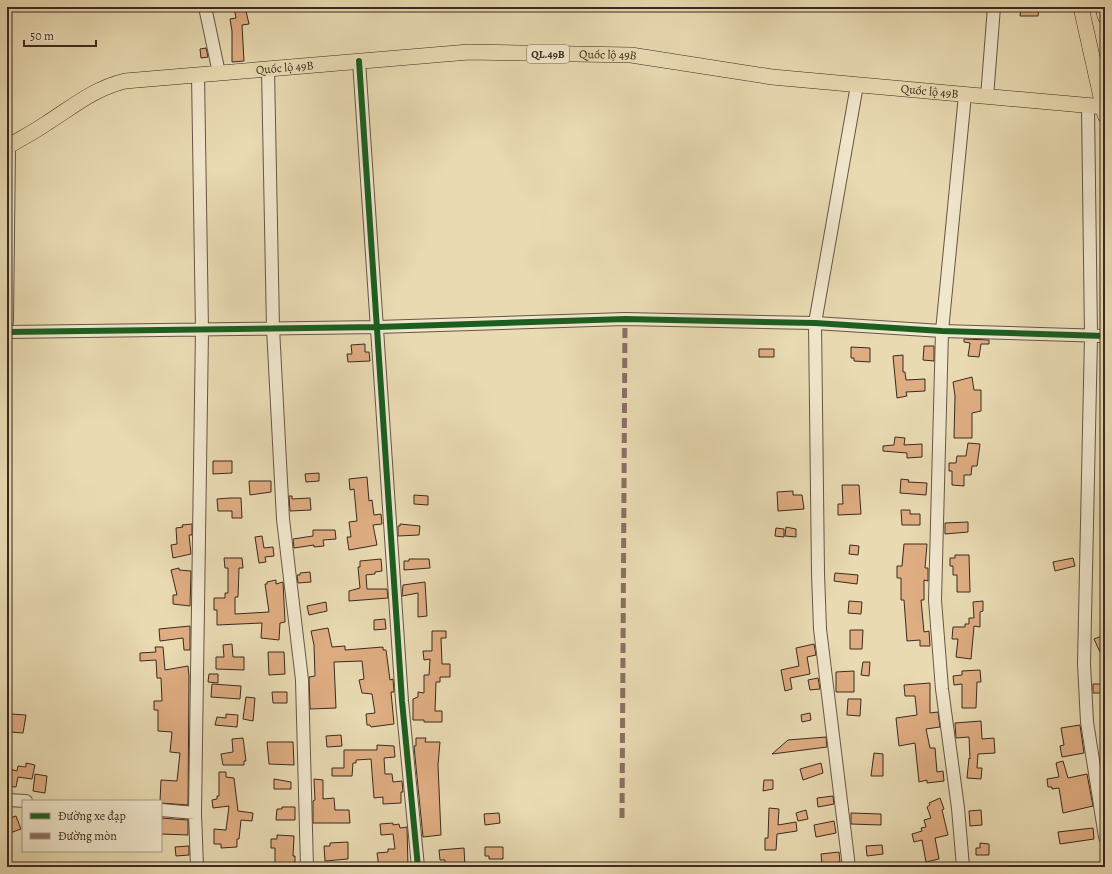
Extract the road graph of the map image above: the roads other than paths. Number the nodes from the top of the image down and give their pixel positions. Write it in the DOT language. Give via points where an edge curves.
graph roads {
  1 [pos="205,7"];
  2 [pos="994,7"];
  3 [pos="1081,7"];
  4 [pos="1103,7"];
  5 [pos="1105,16"];
  6 [pos="359,61"];
  7 [pos="268,69"];
  8 [pos="218,73"];
  9 [pos="198,74"];
  10 [pos="857,85"];
  11 [pos="965,95"];
  12 [pos="986,97"];
  13 [pos="1100,109"];
  14 [pos="8,146"];
  15 [pos="7,322"];
  16 [pos="815,324"];
  17 [pos="378,327"];
  18 [pos="273,328"];
  19 [pos="202,330"];
  20 [pos="942,331"];
  21 [pos="7,332"];
  22 [pos="1091,336"];
  23 [pos="1105,336"];
  24 [pos="7,800"];
  25 [pos="22,801"];
  26 [pos="162,810"];
  27 [pos="195,813"];
  28 [pos="1105,837"];
  29 [pos="197,867"];
  30 [pos="307,867"];
  31 [pos="418,867"];
  32 [pos="849,867"];
  33 [pos="963,867"];
  1 -- 8 [label="street"];
  2 -- 12 [label="street"];
  3 -- 13 [label="main road"];
  4 -- 5 [label="main road"];
  6 -- 7 [label="main road, Quốc lộ 49B / QL.49B"];
  6 -- 10 [label="main road, Quốc lộ 49B / QL.49B" via="469,52 631,55 772,77"];
  6 -- 17 [label="street"];
  7 -- 8 [label="main road, Quốc lộ 49B / QL.49B"];
  7 -- 18 [label="street"];
  8 -- 9 [label="main road, Quốc lộ 49B / QL.49B"];
  9 -- 14 [label="main road, Quốc lộ 49B / QL.49B" via="124,81 105,86"];
  9 -- 19 [label="street"];
  10 -- 11 [label="main road, Quốc lộ 49B / QL.49B"];
  10 -- 16 [label="street"];
  11 -- 12 [label="main road, Quốc lộ 49B / QL.49B"];
  11 -- 20 [label="street"];
  12 -- 13 [label="main road, Quốc lộ 49B / QL.49B"];
  13 -- 22 [label="street"];
  14 -- 15 [label="street"];
  16 -- 17 [label="street" via="625,319"];
  16 -- 20 [label="street"];
  16 -- 32 [label="street" via="820,629"];
  17 -- 18 [label="street"];
  17 -- 31 [label="street" via="402,701"];
  18 -- 19 [label="street"];
  18 -- 30 [label="street" via="283,519 302,680"];
  19 -- 21 [label="street"];
  19 -- 27 [label="street"];
  20 -- 22 [label="street"];
  20 -- 33 [label="street" via="935,600 942,689"];
  22 -- 23 [label="street"];
  22 -- 28 [label="street" via="1085,691 1087,722"];
  24 -- 25 [label="street"];
  26 -- 27 [label="street"];
  27 -- 29 [label="street"];
}
